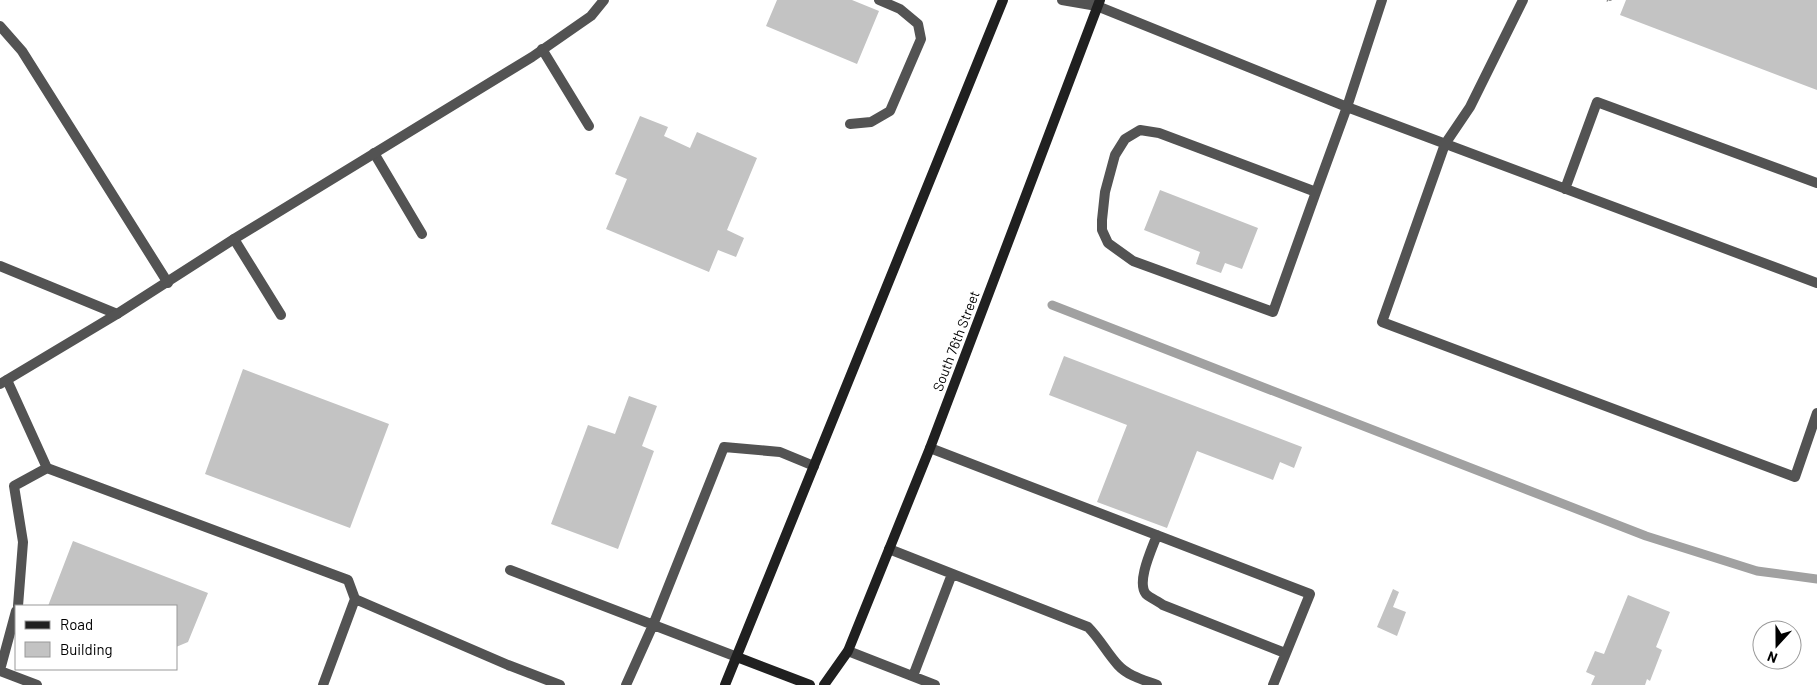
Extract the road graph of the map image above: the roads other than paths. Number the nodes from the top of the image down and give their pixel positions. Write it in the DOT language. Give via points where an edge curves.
graph roads {
  1 [pos="604,0"];
  2 [pos="879,0"];
  3 [pos="1003,0"];
  4 [pos="1062,0"];
  5 [pos="1382,0"];
  6 [pos="1523,0"];
  7 [pos="1095,2"];
  8 [pos="0,26"];
  9 [pos="542,49"];
  10 [pos="1347,106"];
  11 [pos="850,124"];
  12 [pos="589,126"];
  13 [pos="1445,144"];
  14 [pos="374,153"];
  15 [pos="1817,183"];
  16 [pos="1565,188"];
  17 [pos="1316,192"];
  18 [pos="422,234"];
  19 [pos="234,239"];
  20 [pos="0,266"];
  21 [pos="168,282"];
  22 [pos="1817,283"];
  23 [pos="117,314"];
  24 [pos="281,315"];
  25 [pos="4,382"];
  26 [pos="1817,413"];
  27 [pos="930,448"];
  28 [pos="814,466"];
  29 [pos="47,468"];
  30 [pos="1157,536"];
  31 [pos="889,549"];
  32 [pos="510,570"];
  33 [pos="952,574"];
  34 [pos="356,599"];
  35 [pos="18,605"];
  36 [pos="15,615"];
  37 [pos="653,625"];
  38 [pos="848,651"];
  39 [pos="1285,652"];
  40 [pos="737,657"];
  41 [pos="0,670"];
  42 [pos="913,676"];
  43 [pos="37,685"];
  44 [pos="324,685"];
  45 [pos="560,685"];
  46 [pos="626,685"];
  47 [pos="725,685"];
  48 [pos="810,685"];
  49 [pos="824,685"];
  50 [pos="935,685"];
  51 [pos="1157,685"];
  52 [pos="1273,685"];
  1 -- 9 [label="street" via="591,16"];
  2 -- 11 [label="street" via="900,9 918,24 920,39 890,111 870,122"];
  3 -- 28 [label="main road"];
  4 -- 7 [label="street"];
  5 -- 10 [label="street"];
  6 -- 13 [label="street" via="1470,107"];
  7 -- 10 [label="street"];
  7 -- 27 [label="main road, South 76th Street"];
  8 -- 21 [label="street" via="22,51"];
  9 -- 12 [label="street"];
  9 -- 14 [label="street"];
  10 -- 13 [label="street"];
  10 -- 17 [label="street"];
  13 -- 16 [label="street"];
  13 -- 26 [label="street" via="1382,322 1794,477"];
  14 -- 18 [label="street"];
  14 -- 19 [label="street"];
  15 -- 16 [label="street" via="1597,102"];
  16 -- 22 [label="street"];
  17 -- 17 [label="street" via="1159,133 1140,130 1125,139 1115,155 1105,192 1102,230 1108,243 1133,261 1273,312"];
  19 -- 21 [label="street"];
  19 -- 24 [label="street"];
  20 -- 23 [label="street"];
  21 -- 23 [label="street"];
  23 -- 25 [label="street"];
  25 -- 29 [label="street"];
  27 -- 30 [label="street"];
  27 -- 31 [label="main road, South 76th Street"];
  28 -- 37 [label="street" via="780,452 724,447"];
  28 -- 40 [label="main road"];
  29 -- 34 [label="street" via="348,580"];
  29 -- 35 [label="street" via="14,486 22,542"];
  30 -- 39 [label="street" via="1143,575 1142,586 1146,594 1163,604"];
  30 -- 39 [label="street" via="1310,594"];
  31 -- 33 [label="street"];
  31 -- 38 [label="main road, South 76th Street"];
  32 -- 37 [label="street"];
  33 -- 42 [label="street"];
  33 -- 51 [label="street" via="1088,628 1118,666"];
  34 -- 44 [label="street"];
  34 -- 45 [label="street"];
  36 -- 41 [label="street"];
  37 -- 40 [label="street"];
  37 -- 46 [label="street"];
  38 -- 42 [label="street"];
  38 -- 49 [label="main road, South 76th Street"];
  39 -- 52 [label="street"];
  40 -- 47 [label="main road"];
  40 -- 48 [label="main road"];
  41 -- 43 [label="street"];
  42 -- 50 [label="street"];
}
